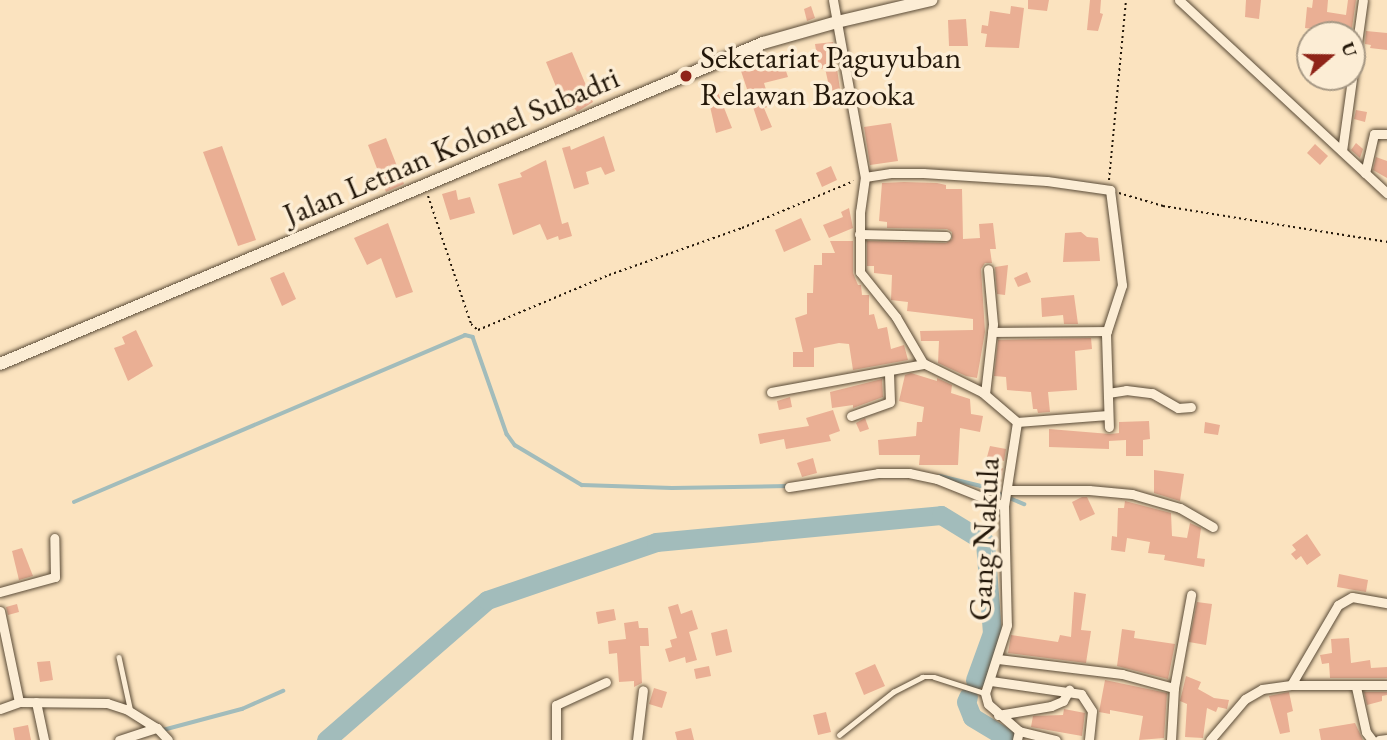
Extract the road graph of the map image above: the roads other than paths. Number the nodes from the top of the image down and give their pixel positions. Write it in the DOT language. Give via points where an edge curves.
graph roads {
  1 [pos="833,0"];
  2 [pos="931,0"];
  3 [pos="1179,0"];
  4 [pos="1363,0"];
  5 [pos="837,22"];
  6 [pos="1387,134"];
  7 [pos="1342,151"];
  8 [pos="1365,173"];
  9 [pos="865,177"];
  10 [pos="1387,193"];
  11 [pos="859,234"];
  12 [pos="946,236"];
  13 [pos="988,269"];
  14 [pos="1107,331"];
  15 [pos="992,332"];
  16 [pos="0,364"];
  17 [pos="925,364"];
  18 [pos="889,371"];
  19 [pos="771,393"];
  20 [pos="1108,393"];
  21 [pos="985,394"];
  22 [pos="1191,407"];
  23 [pos="1108,415"];
  24 [pos="851,416"];
  25 [pos="1017,422"];
  26 [pos="1109,427"];
  27 [pos="789,487"];
  28 [pos="1006,498"];
  29 [pos="1213,527"];
  30 [pos="54,538"];
  31 [pos="0,592"];
  32 [pos="1191,595"];
  33 [pos="1387,603"];
  34 [pos="0,611"];
  35 [pos="119,657"];
  36 [pos="998,659"];
  37 [pos="991,681"];
  38 [pos="606,682"];
  39 [pos="1291,685"];
  40 [pos="1387,685"];
  41 [pos="1356,687"];
  42 [pos="1174,688"];
  43 [pos="643,690"];
  44 [pos="1069,690"];
  45 [pos="985,693"];
  46 [pos="19,702"];
  47 [pos="36,702"];
  48 [pos="0,709"];
  49 [pos="131,712"];
  50 [pos="998,715"];
  51 [pos="157,729"];
  52 [pos="839,735"];
  53 [pos="1018,737"];
  54 [pos="1387,739"];
  55 [pos="44,740"];
  56 [pos="119,740"];
  57 [pos="168,740"];
  58 [pos="556,740"];
  59 [pos="637,740"];
  60 [pos="1056,740"];
  61 [pos="1089,740"];
  62 [pos="1171,740"];
  63 [pos="1210,740"];
  64 [pos="1372,740"];
  65 [pos="1379,740"];
  1 -- 5 [label="street"];
  2 -- 5 [label="main road, Jalan Letnan Kolonel Subadri"];
  3 -- 7 [label="street"];
  4 -- 7 [label="street"];
  5 -- 9 [label="street"];
  5 -- 16 [label="main road, Jalan Letnan Kolonel Subadri" via="763,43"];
  6 -- 8 [label="street" via="1374,134"];
  7 -- 8 [label="street"];
  8 -- 10 [label="street"];
  9 -- 11 [label="street"];
  9 -- 14 [label="street" via="923,173 1110,190 1122,285"];
  11 -- 12 [label="street"];
  11 -- 17 [label="street" via="860,272"];
  13 -- 15 [label="street"];
  14 -- 15 [label="street"];
  14 -- 20 [label="street"];
  15 -- 21 [label="street"];
  17 -- 18 [label="street"];
  17 -- 21 [label="street, Gang Nakula"];
  18 -- 19 [label="street"];
  18 -- 24 [label="street" via="890,402"];
  20 -- 22 [label="street" via="1152,393 1178,408"];
  20 -- 23 [label="street"];
  21 -- 25 [label="street, Gang Nakula"];
  23 -- 25 [label="street"];
  23 -- 26 [label="street"];
  25 -- 28 [label="street, Gang Nakula"];
  27 -- 28 [label="street" via="878,473 909,473"];
  28 -- 29 [label="street" via="1089,490 1132,494 1180,508"];
  28 -- 36 [label="street, Gang Nakula" via="1007,625"];
  30 -- 31 [label="street" via="55,576"];
  32 -- 42 [label="street"];
  33 -- 39 [label="street" via="1352,597 1338,605"];
  34 -- 46 [label="street"];
  35 -- 49 [label="lane"];
  36 -- 37 [label="street, Gang Nakula"];
  36 -- 42 [label="street" via="1122,674"];
  37 -- 44 [label="street"];
  37 -- 45 [label="street, Gang Nakula"];
  38 -- 58 [label="street" via="556,705"];
  39 -- 41 [label="street"];
  39 -- 63 [label="street" via="1262,689 1245,699"];
  40 -- 41 [label="street"];
  41 -- 64 [label="street" via="1366,733"];
  42 -- 62 [label="street"];
  43 -- 59 [label="street"];
  44 -- 50 [label="street" via="1063,701 1051,706"];
  44 -- 61 [label="street" via="1081,694 1092,711"];
  45 -- 50 [label="street"];
  45 -- 52 [label="lane" via="922,677 893,692"];
  46 -- 47 [label="street"];
  46 -- 48 [label="street"];
  47 -- 49 [label="street" via="107,703"];
  47 -- 55 [label="street"];
  49 -- 51 [label="street"];
  50 -- 53 [label="street"];
  51 -- 56 [label="street"];
  51 -- 57 [label="street"];
  53 -- 60 [label="street"];
  54 -- 65 [label="street"];
}
